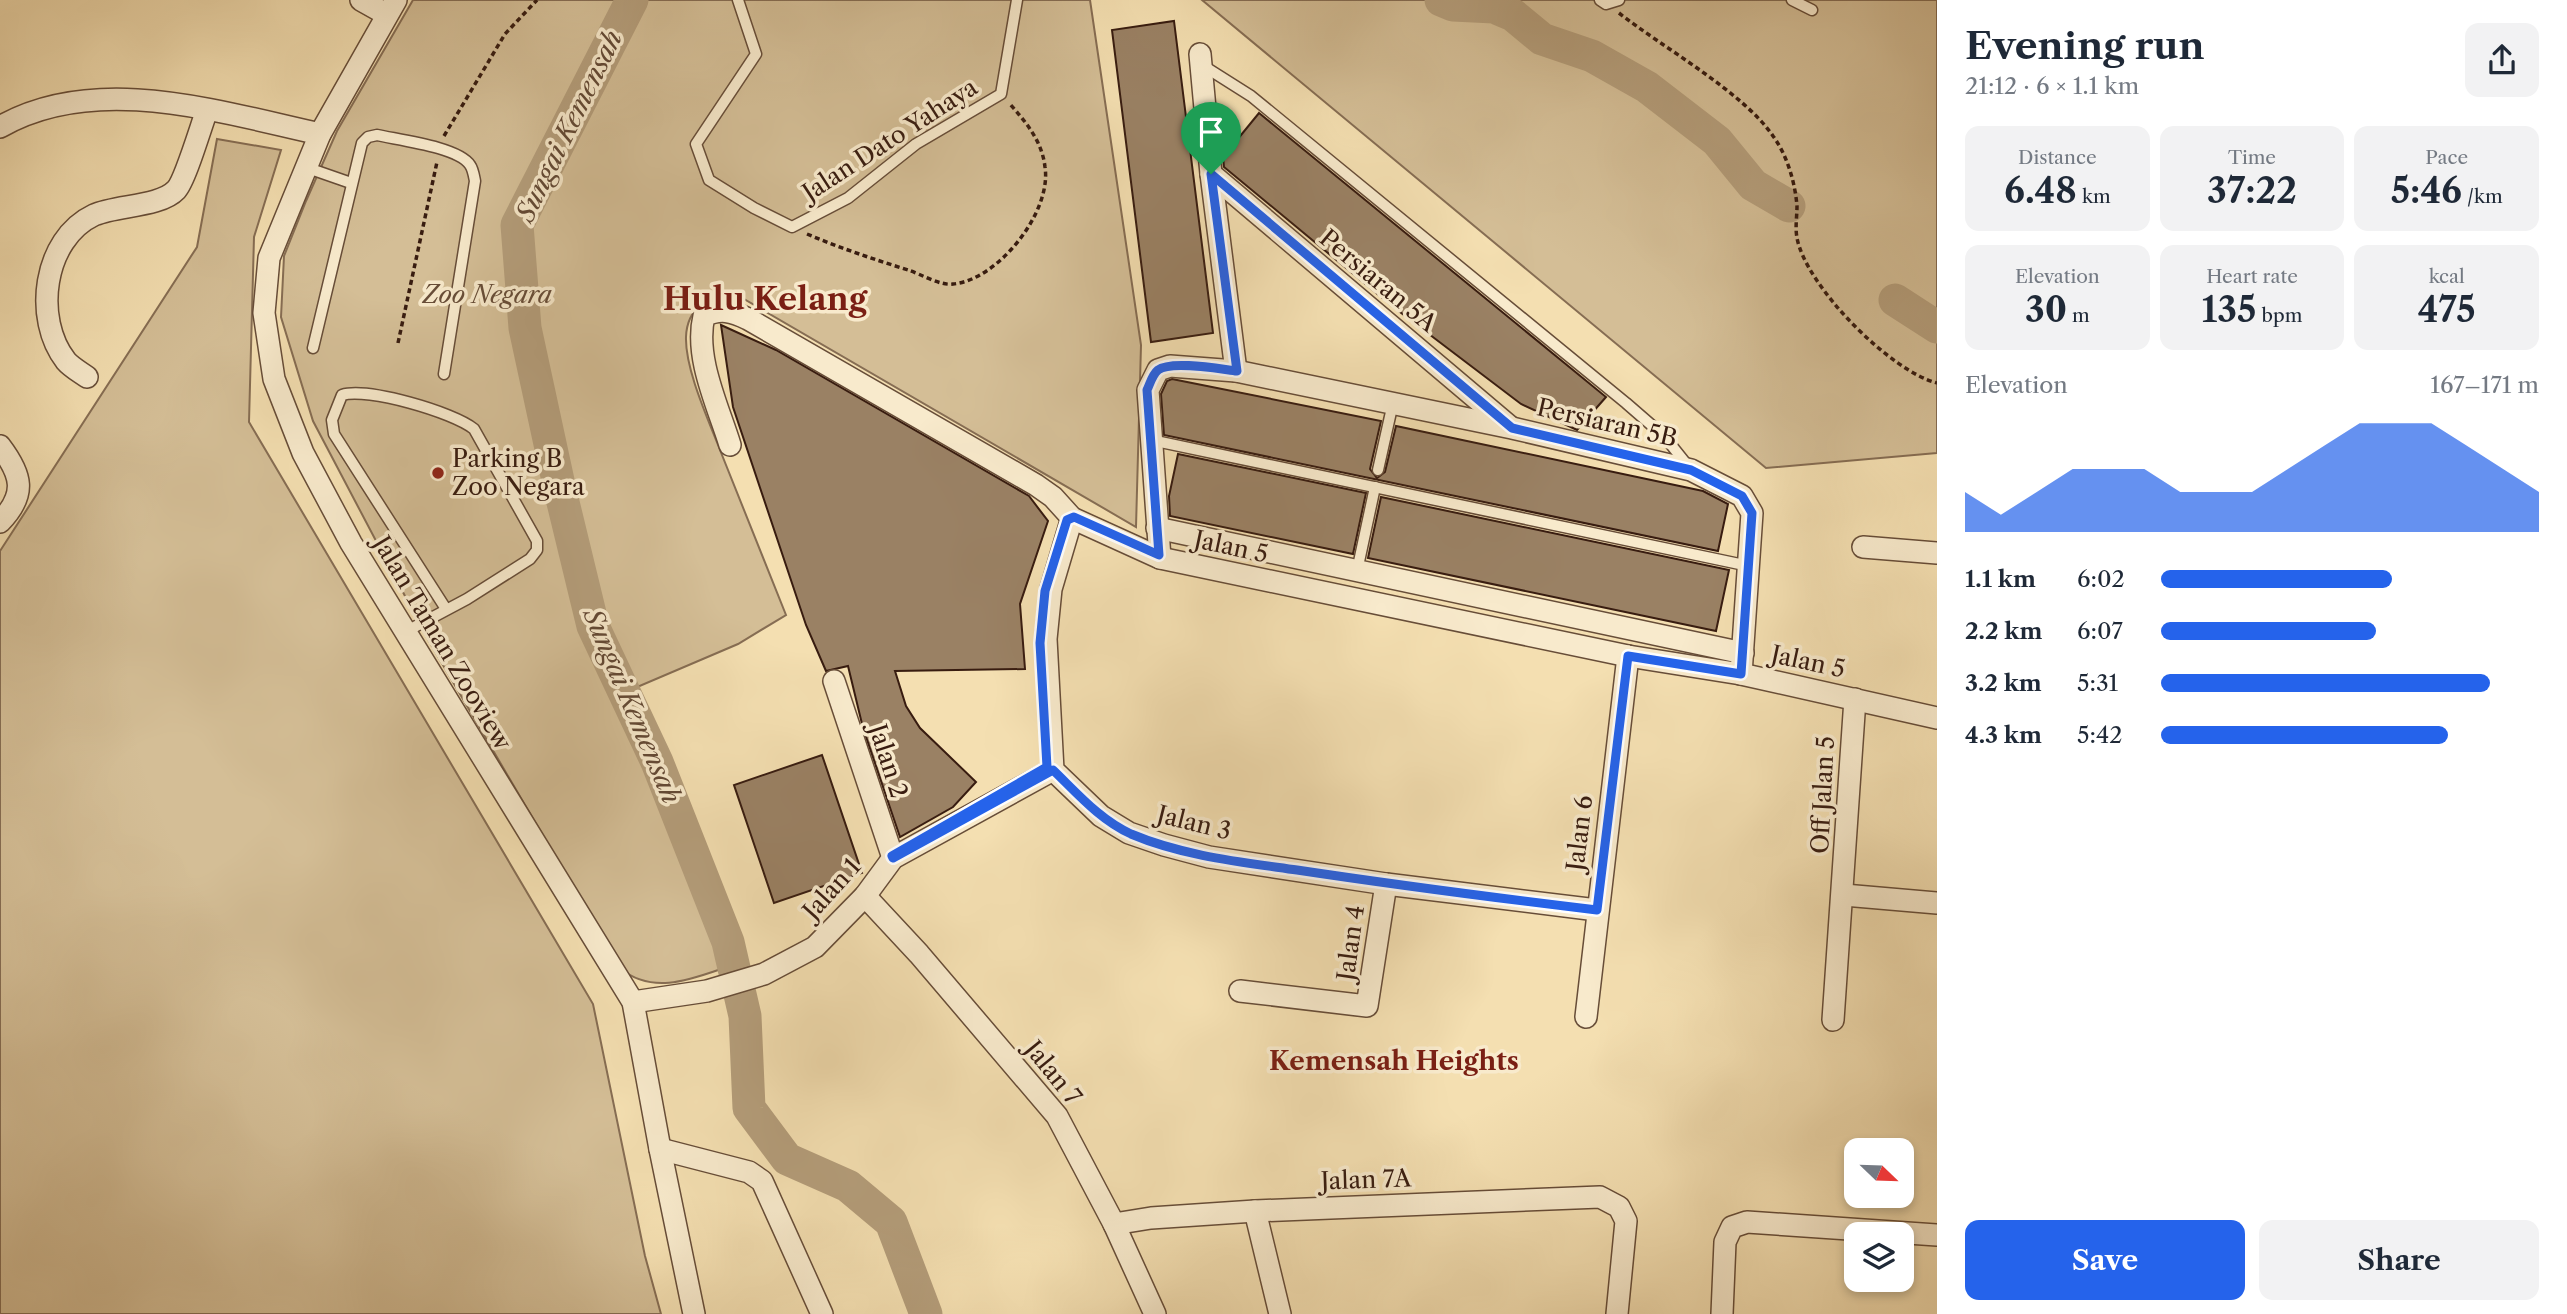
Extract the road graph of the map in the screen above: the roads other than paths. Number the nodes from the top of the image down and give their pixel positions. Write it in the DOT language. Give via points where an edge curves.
graph roads {
  1 [pos="361,0"];
  2 [pos="738,0"];
  3 [pos="1619,0"];
  4 [pos="1792,0"];
  5 [pos="1016,1"];
  6 [pos="1603,2"];
  7 [pos="391,7"];
  8 [pos="1812,10"];
  9 [pos="1200,59"];
  10 [pos="207,110"];
  11 [pos="0,127"];
  12 [pos="320,134"];
  13 [pos="306,167"];
  14 [pos="1211,174"];
  15 [pos="351,183"];
  16 [pos="313,348"];
  17 [pos="1237,371"];
  18 [pos="444,374"];
  19 [pos="87,377"];
  20 [pos="1392,403"];
  21 [pos="1512,428"];
  22 [pos="1151,440"];
  23 [pos="730,445"];
  24 [pos="0,446"];
  25 [pos="1378,470"];
  26 [pos="1691,470"];
  27 [pos="1375,487"];
  28 [pos="1072,518"];
  29 [pos="0,522"];
  30 [pos="1157,528"];
  31 [pos="1863,547"];
  32 [pos="1937,553"];
  33 [pos="1160,558"];
  34 [pos="1749,566"];
  35 [pos="1357,571"];
  36 [pos="446,609"];
  37 [pos="405,632"];
  38 [pos="1628,656"];
  39 [pos="1742,664"];
  40 [pos="834,681"];
  41 [pos="1855,699"];
  42 [pos="1937,718"];
  43 [pos="1053,770"];
  44 [pos="893,858"];
  45 [pos="1386,884"];
  46 [pos="1844,895"];
  47 [pos="865,896"];
  48 [pos="1937,903"];
  49 [pos="1597,910"];
  50 [pos="1240,991"];
  51 [pos="633,1002"];
  52 [pos="1586,1017"];
  53 [pos="1833,1020"];
  54 [pos="660,1149"];
  55 [pos="1255,1211"];
  56 [pos="1114,1224"];
  57 [pos="1937,1234"];
  58 [pos="694,1314"];
  59 [pos="822,1314"];
  60 [pos="1155,1314"];
  61 [pos="1280,1314"];
  62 [pos="1617,1314"];
  63 [pos="1722,1314"];
  1 -- 7 [label="street"];
  2 -- 5 [label="lane, Jalan Dato Yahaya" via="756,54 696,144 709,180 792,227 848,198 916,144 1001,94"];
  3 -- 6 [label="lane"];
  4 -- 8 [label="lane"];
  7 -- 12 [label="street, Jalan Taman Zooview"];
  9 -- 14 [label="street"];
  9 -- 26 [label="lane" via="1626,402 1664,436"];
  10 -- 11 [label="street" via="142,101 79,101 26,112"];
  10 -- 12 [label="street"];
  10 -- 19 [label="street" via="177,189 165,197 94,215 70,234 55,258 47,290 48,321 67,362"];
  12 -- 13 [label="street, Jalan Taman Zooview"];
  13 -- 15 [label="lane"];
  13 -- 37 [label="street, Jalan Taman Zooview" via="269,258 264,313 274,379 303,453"];
  14 -- 17 [label="street"];
  14 -- 21 [label="street, Persiaran 5A"];
  15 -- 16 [label="lane"];
  15 -- 18 [label="lane" via="368,136 436,148 462,157 472,166 475,181 464,266"];
  17 -- 20 [label="street, Persiaran 5B"];
  17 -- 22 [label="street" via="1182,366 1158,370 1147,390"];
  20 -- 21 [label="street, Persiaran 5B"];
  20 -- 25 [label="lane"];
  21 -- 26 [label="street, Persiaran 5B"];
  22 -- 27 [label="lane"];
  22 -- 30 [label="street"];
  23 -- 28 [label="street, Jalan 5" via="704,357 704,316 716,310 759,325 1036,485"];
  24 -- 29 [label="street" via="15,465 19,485 16,506"];
  26 -- 34 [label="street, Persiaran 5B" via="1742,496 1752,513"];
  27 -- 34 [label="lane"];
  27 -- 35 [label="lane"];
  28 -- 33 [label="street, Jalan 5"];
  28 -- 43 [label="street" via="1051,589 1046,639"];
  30 -- 33 [label="street"];
  30 -- 35 [label="street, Jalan 5"];
  31 -- 32 [label="street"];
  33 -- 38 [label="street, Jalan 5"];
  34 -- 39 [label="street, Persiaran 5B"];
  35 -- 39 [label="street, Jalan 5"];
  36 -- 36 [label="lane" via="530,559 537,541 474,429 464,421 392,400 352,392 342,395 332,420 334,434"];
  36 -- 37 [label="lane"];
  37 -- 51 [label="street, Jalan Taman Zooview"];
  38 -- 39 [label="street, Jalan 5"];
  38 -- 49 [label="street, Jalan 6"];
  39 -- 41 [label="street, Jalan 5"];
  40 -- 44 [label="street, Jalan 2"];
  41 -- 42 [label="street, Jalan 5"];
  41 -- 46 [label="street, Off Jalan 5"];
  43 -- 44 [label="street, Jalan 1"];
  43 -- 45 [label="street, Jalan 3" via="1101,816 1129,833 1164,845 1209,857"];
  44 -- 47 [label="street, Jalan 1"];
  45 -- 49 [label="street, Jalan 3"];
  45 -- 50 [label="street, Jalan 4" via="1367,1006"];
  46 -- 48 [label="street"];
  46 -- 53 [label="street, Off Jalan 5"];
  47 -- 51 [label="street, Jalan 1" via="815,947 764,974 707,991"];
  47 -- 56 [label="street, Jalan 7" via="1057,1116"];
  49 -- 52 [label="street, Jalan 6"];
  51 -- 54 [label="street, Jalan Taman Zooview"];
  54 -- 58 [label="street, Jalan Taman Zooview"];
  54 -- 59 [label="street" via="749,1172 762,1181"];
  55 -- 56 [label="street, Jalan 7A"];
  55 -- 61 [label="street"];
  55 -- 62 [label="street, Jalan 7A" via="1600,1197 1619,1207 1626,1221"];
  56 -- 60 [label="street, Jalan 7"];
  57 -- 63 [label="street" via="1747,1222 1732,1227 1725,1242"];
}
